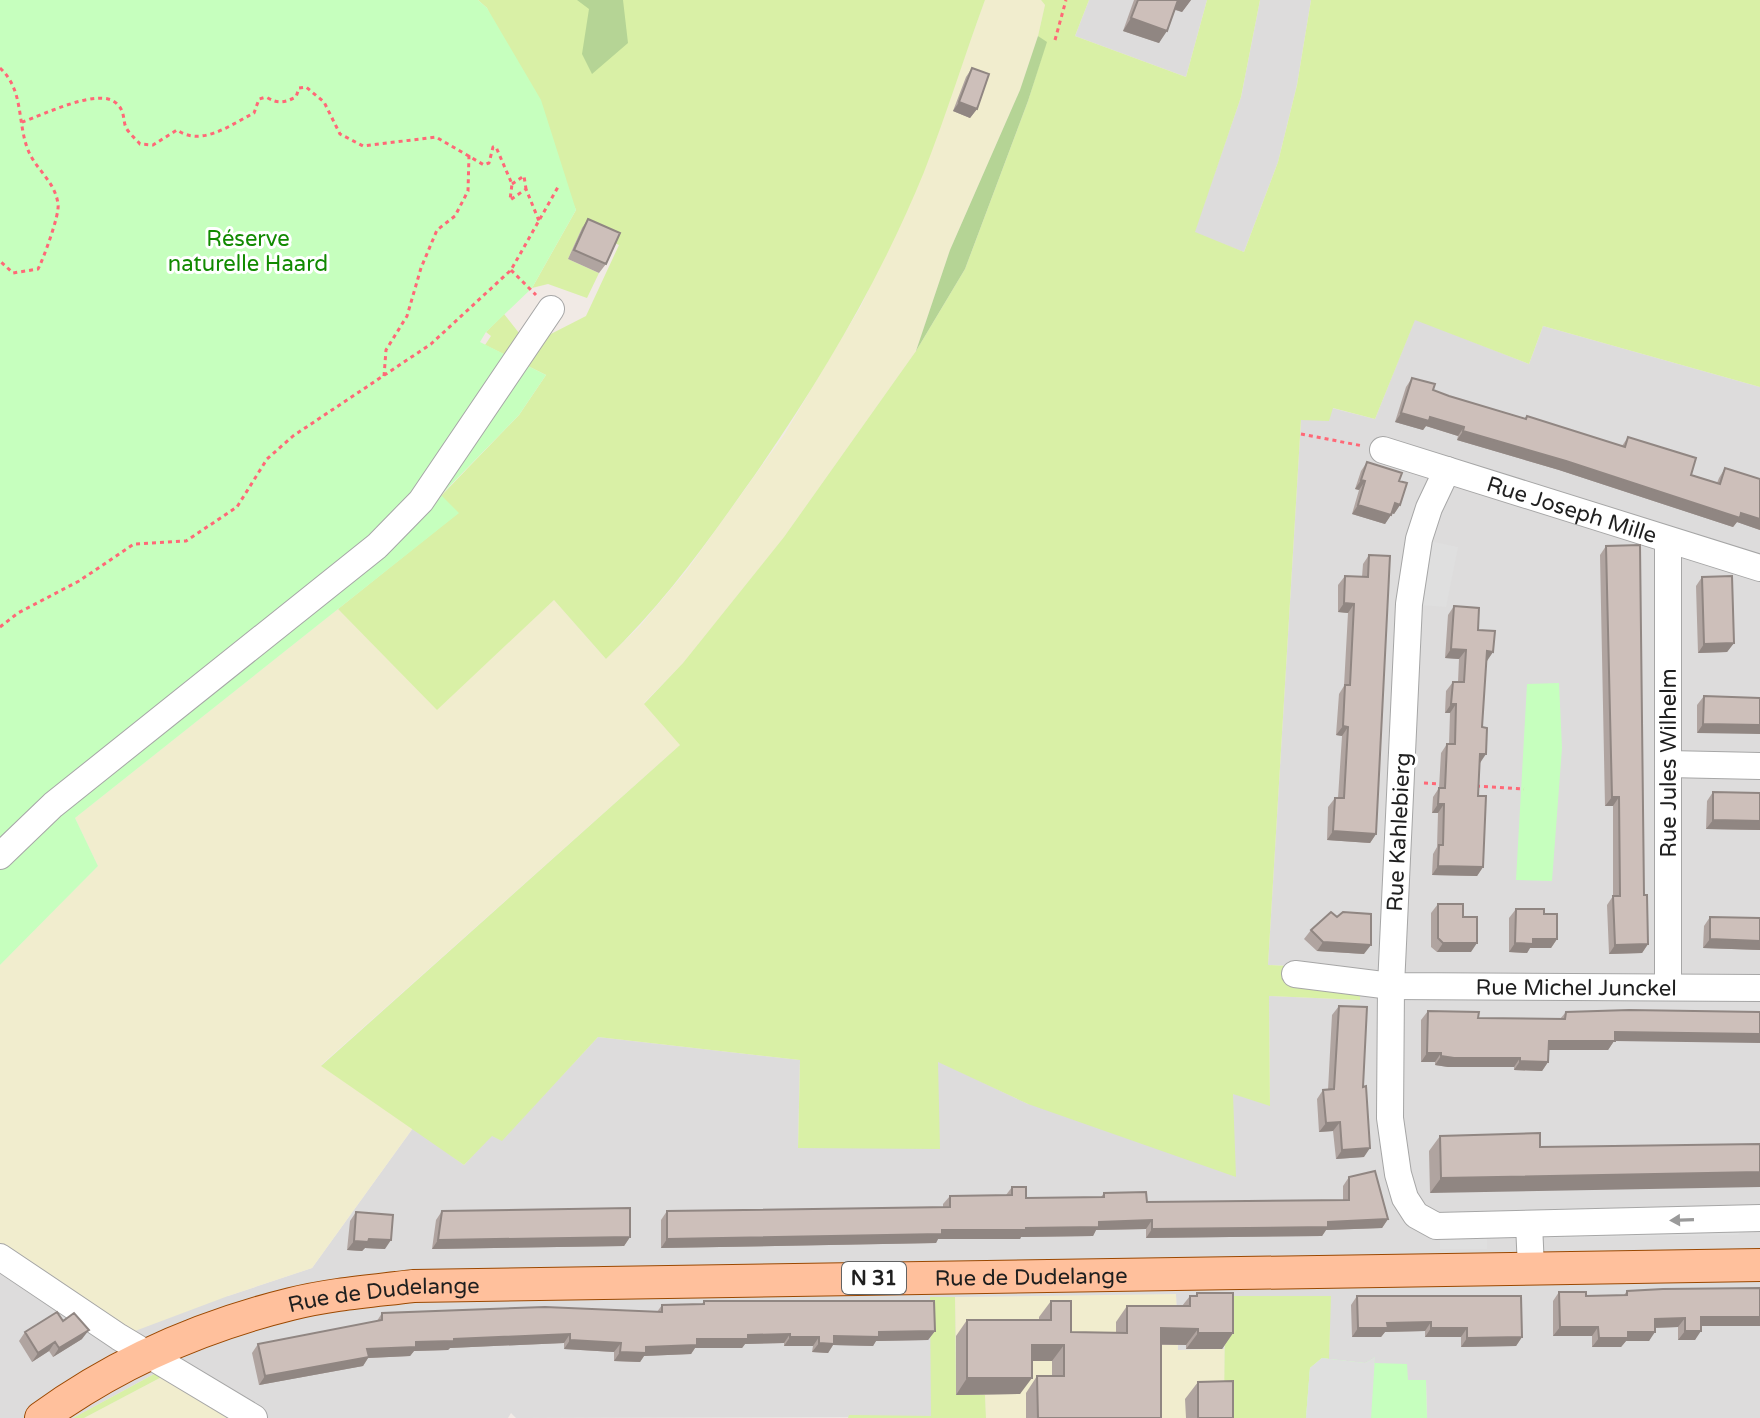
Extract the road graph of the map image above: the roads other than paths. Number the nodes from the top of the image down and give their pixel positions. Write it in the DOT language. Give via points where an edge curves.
graph roads {
  1 [pos="551,309"];
  2 [pos="1383,450"];
  3 [pos="1447,470"];
  4 [pos="1668,540"];
  5 [pos="1760,568"];
  6 [pos="1668,764"];
  7 [pos="1760,766"];
  8 [pos="0,856"];
  9 [pos="1295,974"];
  10 [pos="1391,986"];
  11 [pos="1668,987"];
  12 [pos="1760,988"];
  13 [pos="1760,1218"];
  14 [pos="1529,1224"];
  15 [pos="0,1257"];
  16 [pos="1760,1265"];
  17 [pos="1531,1268"];
  18 [pos="147,1355"];
  19 [pos="41,1418"];
  20 [pos="254,1418"];
  1 -- 8 [label="street" via="421,501 377,546 53,805"];
  2 -- 3 [label="street, Rue Joseph Mille"];
  3 -- 4 [label="street, Rue Joseph Mille"];
  3 -- 10 [label="street, Rue Kahlebierg" via="1419,539 1409,604"];
  4 -- 5 [label="street, Rue Joseph Mille"];
  4 -- 6 [label="street, Rue Jules Wilhelm"];
  6 -- 7 [label="street"];
  6 -- 11 [label="street, Rue Jules Wilhelm"];
  9 -- 10 [label="street, Rue Michel Junckel"];
  10 -- 11 [label="street, Rue Michel Junckel"];
  10 -- 14 [label="street, Rue Kahlebierg" via="1390,1118 1405,1198 1416,1215 1436,1226"];
  11 -- 12 [label="street, Rue Michel Junckel"];
  13 -- 14 [label="street, one-way"];
  14 -- 17 [label="street"];
  15 -- 18 [label="street"];
  16 -- 17 [label="main road, Rue de Dudelange / N 31"];
  17 -- 18 [label="main road, Rue de Dudelange / N 31" via="413,1286 293,1304"];
  18 -- 19 [label="main road, Rue de Dudelange / N 31"];
  18 -- 20 [label="street"];
}
